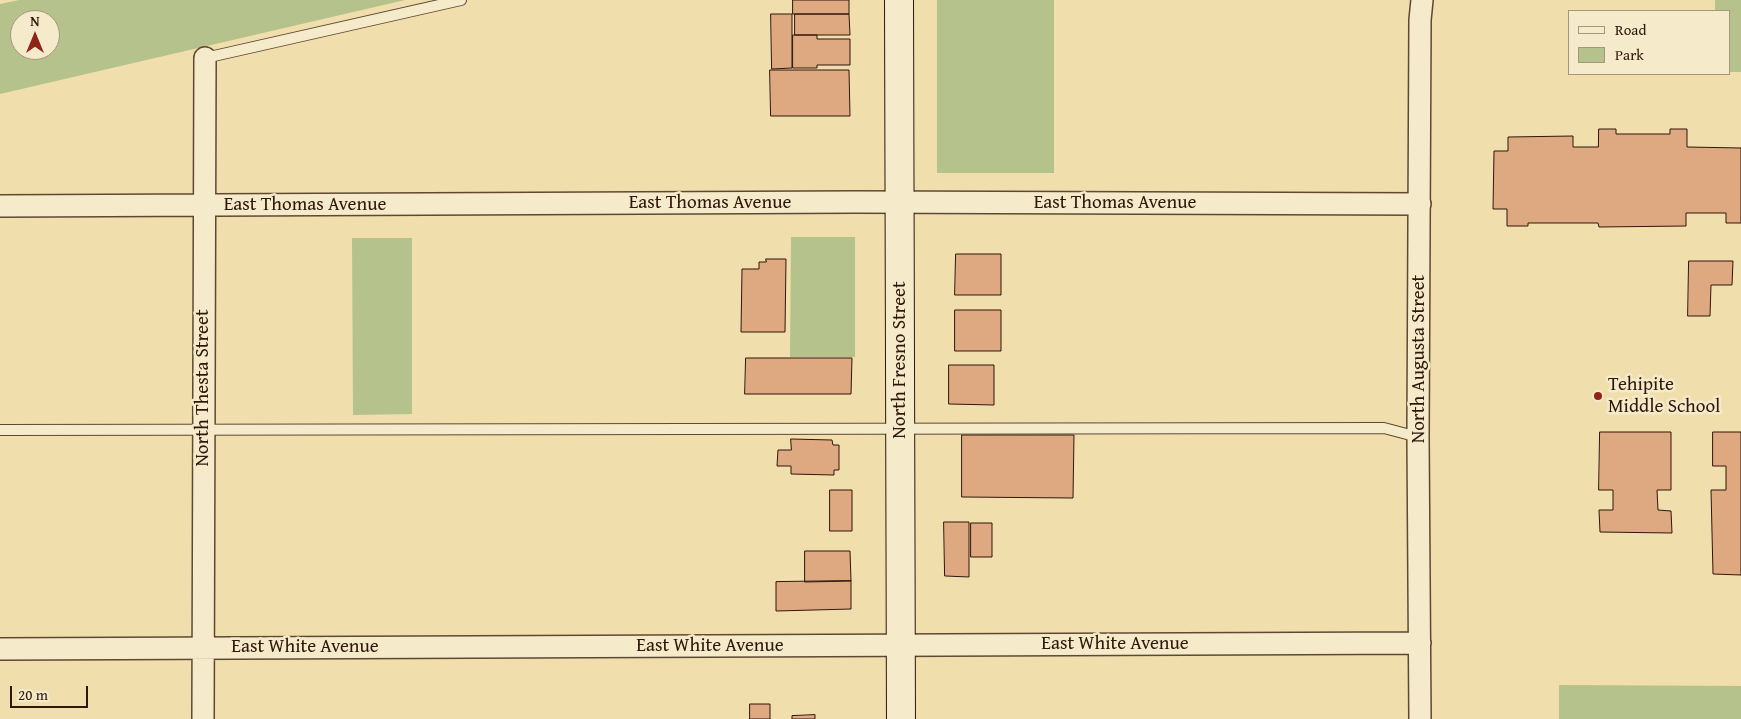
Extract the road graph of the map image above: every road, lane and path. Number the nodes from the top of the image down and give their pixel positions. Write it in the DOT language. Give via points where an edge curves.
graph roads {
  1 [pos="461,0"];
  2 [pos="899,0"];
  3 [pos="1422,0"];
  4 [pos="205,58"];
  5 [pos="900,202"];
  6 [pos="1420,204"];
  7 [pos="205,205"];
  8 [pos="0,206"];
  9 [pos="900,428"];
  10 [pos="0,430"];
  11 [pos="203,430"];
  12 [pos="1418,437"];
  13 [pos="1420,643"];
  14 [pos="901,645"];
  15 [pos="203,648"];
  16 [pos="0,649"];
  17 [pos="203,719"];
  18 [pos="901,719"];
  19 [pos="1420,719"];
  1 -- 4 [label="lane"];
  2 -- 5 [label="main road, North Fresno Street"];
  3 -- 6 [label="street, North Augusta Street"];
  4 -- 7 [label="street, North Thesta Street"];
  5 -- 6 [label="street, East Thomas Avenue"];
  5 -- 7 [label="street, East Thomas Avenue"];
  5 -- 9 [label="main road, North Fresno Street"];
  6 -- 12 [label="street, North Augusta Street"];
  7 -- 8 [label="street, East Thomas Avenue"];
  7 -- 11 [label="street, North Thesta Street"];
  9 -- 11 [label="lane"];
  9 -- 12 [label="lane" via="1384,428"];
  9 -- 14 [label="main road, North Fresno Street"];
  10 -- 11 [label="lane"];
  11 -- 15 [label="street, North Thesta Street"];
  12 -- 13 [label="street, North Augusta Street"];
  13 -- 14 [label="street, East White Avenue"];
  13 -- 19 [label="street, North Augusta Street"];
  14 -- 15 [label="street, East White Avenue"];
  14 -- 18 [label="main road, North Fresno Street"];
  15 -- 16 [label="street, East White Avenue"];
  15 -- 17 [label="street, North Thesta Street"];
}
